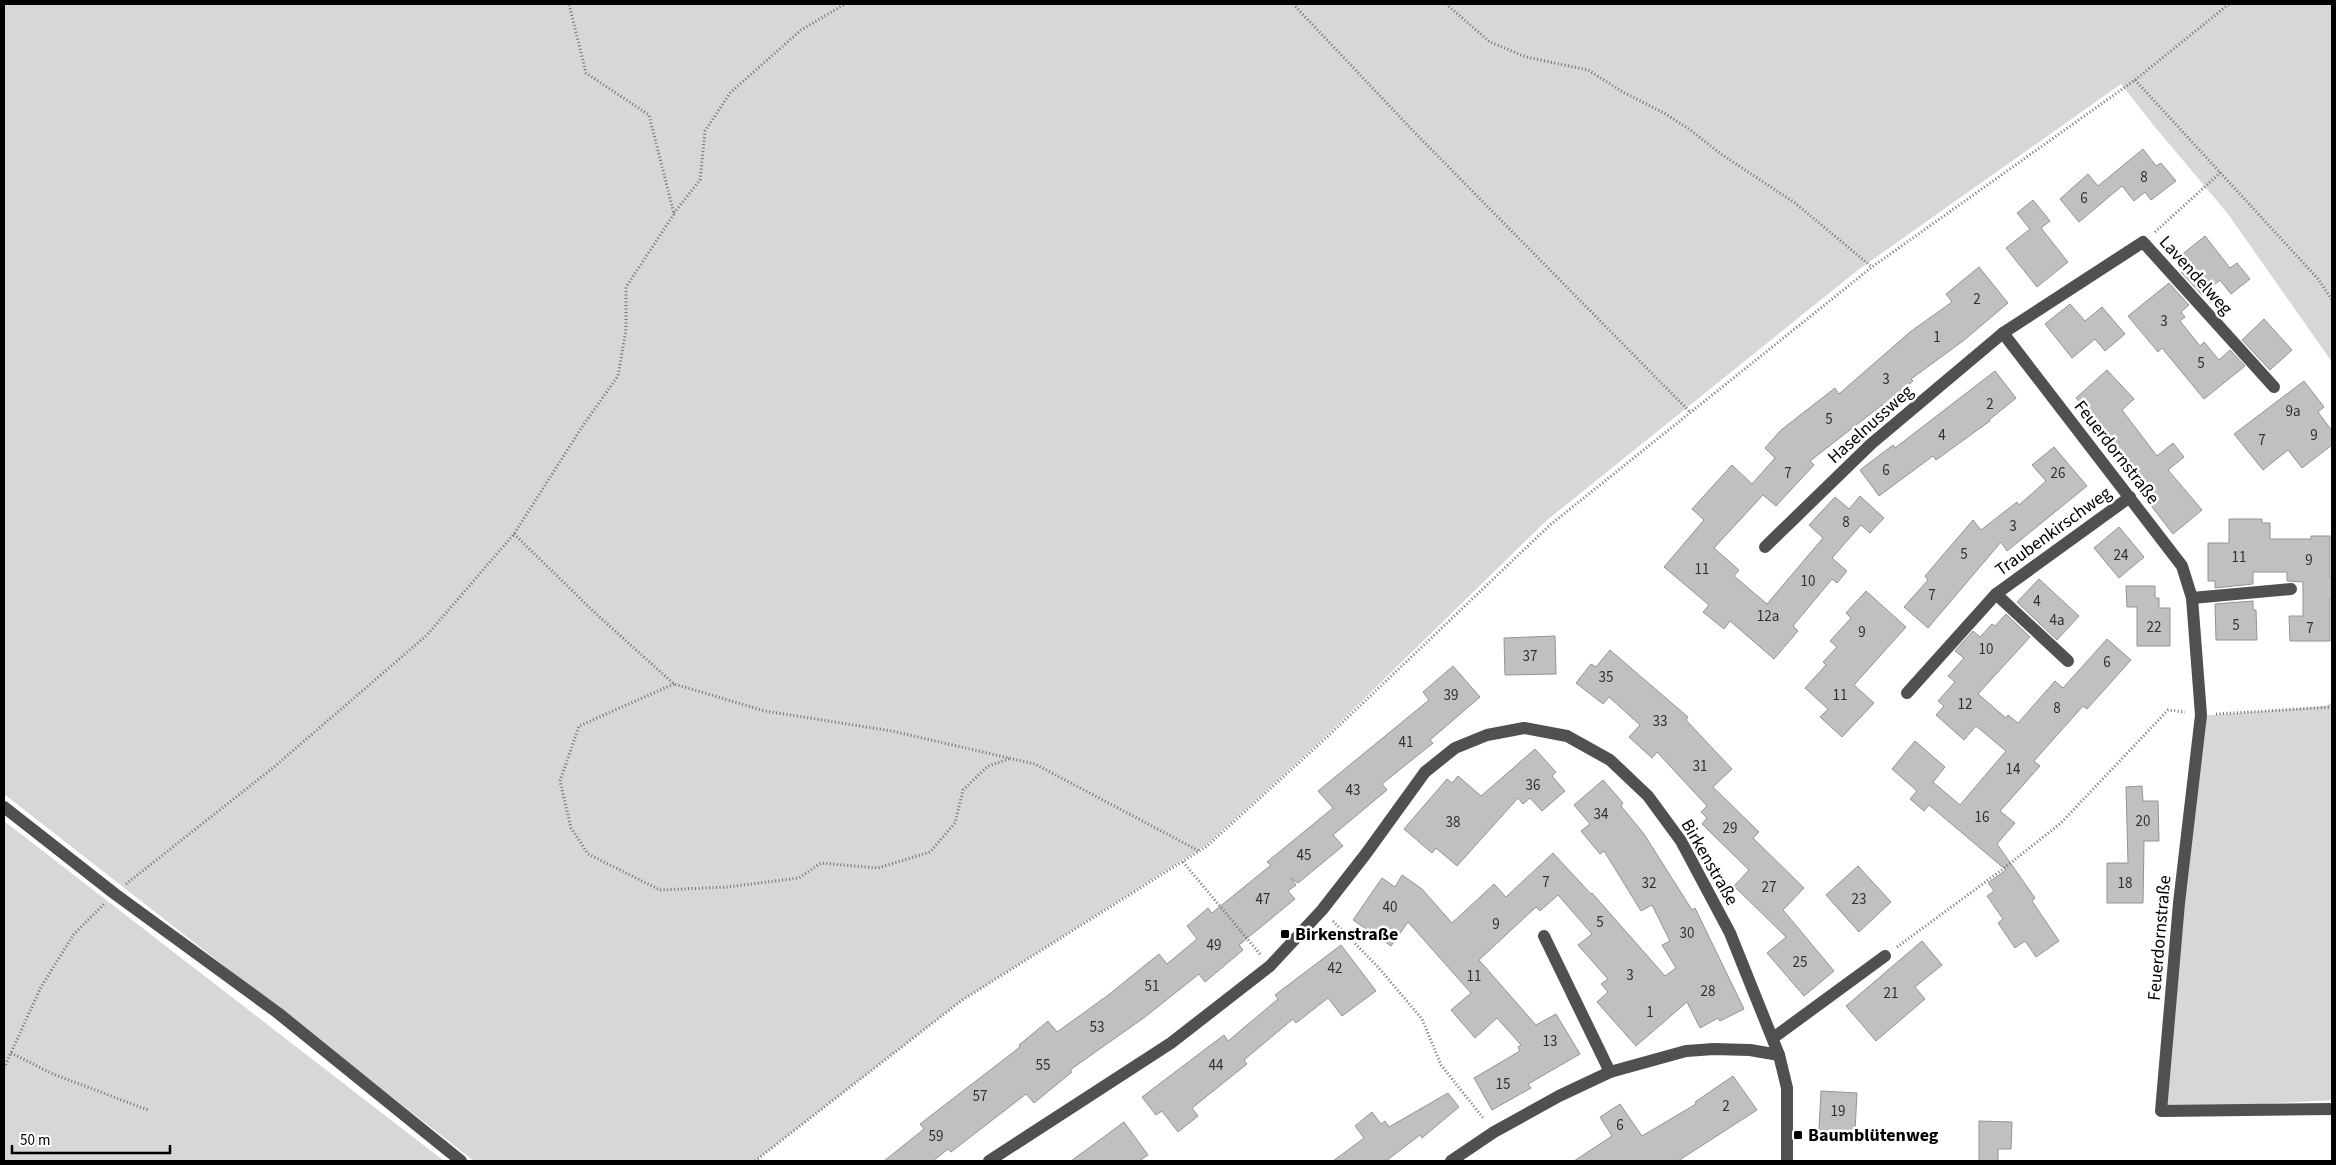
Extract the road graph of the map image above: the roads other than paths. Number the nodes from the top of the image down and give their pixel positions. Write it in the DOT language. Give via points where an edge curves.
graph roads {
  1 [pos="2004,333"];
  2 [pos="2274,387"];
  3 [pos="2130,497"];
  4 [pos="1765,547"];
  5 [pos="2291,590"];
  6 [pos="1996,594"];
  7 [pos="2192,598"];
  8 [pos="2068,660"];
  9 [pos="1907,693"];
  10 [pos="4,807"];
  11 [pos="1544,936"];
  12 [pos="1885,956"];
  13 [pos="1773,1038"];
  14 [pos="1779,1055"];
  15 [pos="1610,1072"];
  16 [pos="2332,1109"];
  17 [pos="461,1161"];
  18 [pos="989,1161"];
  19 [pos="1451,1161"];
  20 [pos="1787,1161"];
  1 -- 2 [label="street, Lavendelweg" via="2143,242"];
  1 -- 3 [label="street, Feuerdornstraße"];
  1 -- 4 [label="street, Haselnussweg" via="1871,444"];
  3 -- 6 [label="street, Traubenkirschweg"];
  3 -- 7 [label="street, Feuerdornstraße" via="2182,566"];
  5 -- 7 [label="street"];
  6 -- 8 [label="street, Traubenkirschweg"];
  6 -- 9 [label="street, Traubenkirschweg"];
  7 -- 16 [label="street, Feuerdornstraße" via="2201,715 2179,903 2161,1112"];
  10 -- 17 [label="street" via="278,1013"];
  11 -- 15 [label="street"];
  12 -- 13 [label="street"];
  13 -- 14 [label="street, Birkenstraße"];
  13 -- 18 [label="street, Birkenstraße" via="1730,933 1681,841 1648,796 1610,760 1567,736 1524,728 1487,735 1455,748 1425,772 1322,910 1270,966 1171,1043"];
  14 -- 15 [label="street" via="1732,1049 1686,1051"];
  14 -- 20 [label="street, Birkenstraße" via="1787,1088"];
  15 -- 19 [label="street" via="1494,1132"];
}
